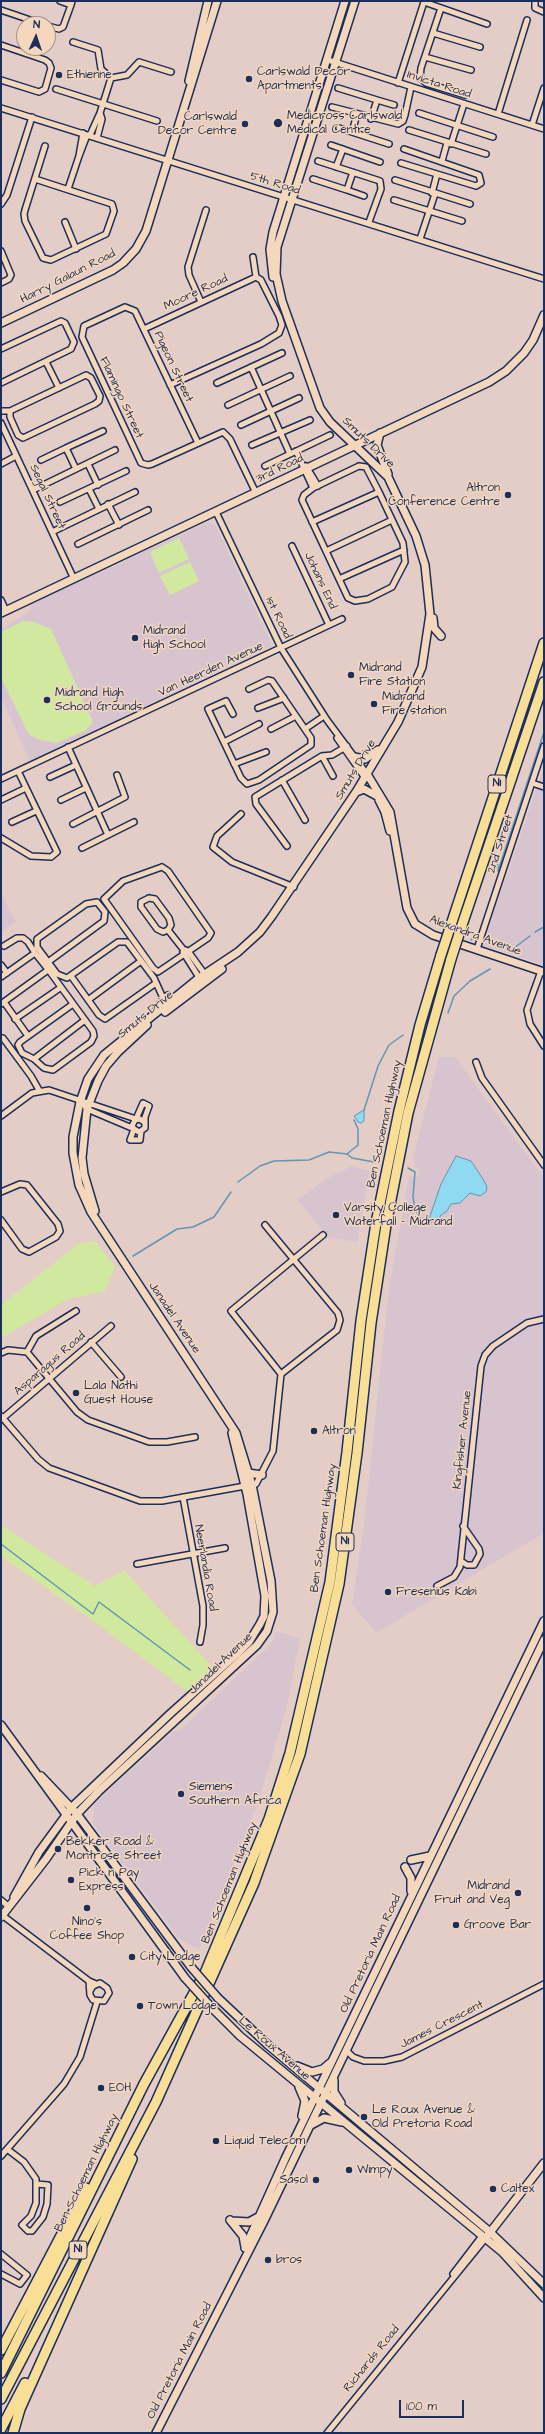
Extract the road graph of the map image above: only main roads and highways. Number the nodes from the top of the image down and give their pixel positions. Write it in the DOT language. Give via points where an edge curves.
graph roads {
  1 [pos="204,1"];
  2 [pos="208,1"];
  3 [pos="218,1"];
  4 [pos="345,1"];
  5 [pos="355,1"];
  6 [pos="201,22"];
  7 [pos="184,108"];
  8 [pos="282,301"];
  9 [pos="544,315"];
  10 [pos="1,323"];
  11 [pos="380,433"];
  12 [pos="355,444"];
  13 [pos="392,483"];
  14 [pos="429,596"];
  15 [pos="3,612"];
  16 [pos="440,636"];
  17 [pos="544,643"];
  18 [pos="544,682"];
  19 [pos="385,743"];
  20 [pos="354,757"];
  21 [pos="366,776"];
  22 [pos="356,792"];
  23 [pos="376,796"];
  24 [pos="399,868"];
  25 [pos="542,971"];
  26 [pos="204,979"];
  27 [pos="80,1103"];
  28 [pos="87,1109"];
  29 [pos="104,1232"];
  30 [pos="226,1416"];
  31 [pos="248,1473"];
  32 [pos="262,1475"];
  33 [pos="248,1486"];
  34 [pos="544,1621"];
  35 [pos="544,1640"];
  36 [pos="1,1725"];
  37 [pos="36,1772"];
  38 [pos="72,1807"];
  39 [pos="78,1814"];
  40 [pos="65,1815"];
  41 [pos="71,1823"];
  42 [pos="430,1856"];
  43 [pos="411,1860"];
  44 [pos="405,1868"];
  45 [pos="410,1897"];
  46 [pos="13,1900"];
  47 [pos="2,1916"];
  48 [pos="280,2055"];
  49 [pos="334,2059"];
  50 [pos="338,2066"];
  51 [pos="292,2079"];
  52 [pos="144,2084"];
  53 [pos="319,2089"];
  54 [pos="325,2094"];
  55 [pos="318,2100"];
  56 [pos="156,2102"];
  57 [pos="345,2110"];
  58 [pos="350,2125"];
  59 [pos="310,2126"];
  60 [pos="291,2147"];
  61 [pos="544,2163"];
  62 [pos="260,2216"];
  63 [pos="488,2231"];
  64 [pos="483,2238"];
  65 [pos="244,2249"];
  66 [pos="48,2263"];
  67 [pos="544,2284"];
  68 [pos="224,2298"];
  69 [pos="544,2298"];
  70 [pos="68,2300"];
  71 [pos="1,2350"];
  72 [pos="1,2356"];
  73 [pos="1,2374"];
  74 [pos="1,2399"];
  75 [pos="1,2429"];
  76 [pos="13,2433"];
  77 [pos="156,2433"];
  1 -- 6 [label="main road"];
  2 -- 6 [label="main road, Harry Galaun Road"];
  3 -- 7 [label="main road, Harry Galaun Road"];
  4 -- 8 [label="main road, Smuts Drive" via="270,249 271,268"];
  5 -- 8 [label="main road, Smuts Drive" via="276,256 277,282"];
  6 -- 7 [label="main road, Harry Galaun Road"];
  7 -- 10 [label="main road, Harry Galaun Road" via="143,238 126,260 113,270"];
  8 -- 12 [label="main road, Smuts Drive" via="320,408 330,422"];
  9 -- 11 [label="main road, 3rd Road" via="530,345 506,371 473,390"];
  11 -- 12 [label="main road, 3rd Road"];
  11 -- 13 [label="main road" via="377,448"];
  12 -- 13 [label="main road, Smuts Drive" via="383,470"];
  12 -- 15 [label="main road, 3rd Road"];
  13 -- 14 [label="main road, Smuts Drive" via="420,548"];
  14 -- 16 [label="main road" via="434,628"];
  14 -- 19 [label="main road, Smuts Drive" via="429,627 422,667 398,722"];
  17 -- 52 [label="highway, Ben Schoeman Highway / N1, bridge" via="418,1032 376,1223 361,1321 330,1582 290,1753 268,1819 222,1936 205,1973"];
  18 -- 56 [label="highway, Ben Schoeman Highway / N1, bridge" via="451,959 408,1113 386,1225 372,1316 339,1584 300,1754 254,1883"];
  19 -- 20 [label="main road" via="369,758"];
  19 -- 21 [label="main road, Smuts Drive"];
  21 -- 22 [label="main road, Smuts Drive"];
  21 -- 23 [label="main road"];
  21 -- 24 [label="main road, Alexandra Avenue" via="390,812"];
  22 -- 23 [label="main road" via="364,789"];
  22 -- 26 [label="main road, Smuts Drive" via="266,931 240,955"];
  23 -- 24 [label="main road" via="387,817"];
  24 -- 25 [label="main road, Alexandra Avenue" via="407,908 415,924 433,935"];
  26 -- 27 [label="main road, Smuts Drive" via="114,1045 91,1072"];
  26 -- 28 [label="main road, Smuts Drive" via="145,1026 118,1052 98,1081"];
  27 -- 29 [label="main road, Janadel Avenue" via="73,1137 75,1164 85,1200"];
  28 -- 29 [label="main road, Janadel Avenue" via="82,1140 84,1174"];
  29 -- 30 [label="main road, Janadel Avenue"];
  30 -- 31 [label="main road, Janadel Avenue" via="236,1432"];
  30 -- 33 [label="main road, Janadel Avenue"];
  31 -- 32 [label="main road"];
  31 -- 33 [label="main road, Janadel Avenue"];
  33 -- 38 [label="main road, Janadel Avenue" via="265,1596 264,1616 257,1631 237,1654"];
  33 -- 39 [label="main road, Janadel Avenue" via="273,1599 267,1631 250,1652 99,1791"];
  34 -- 42 [label="main road, Old Pretoria Main Road"];
  35 -- 50 [label="main road, Old Pretoria Main Road"];
  36 -- 37 [label="main road, Le Roux Avenue"];
  37 -- 38 [label="main road, Le Roux Avenue"];
  37 -- 40 [label="main road, Le Roux Avenue"];
  38 -- 39 [label="main road, Le Roux Avenue"];
  38 -- 40 [label="main road, Janadel Avenue"];
  39 -- 41 [label="main road, Janadel Avenue"];
  39 -- 48 [label="main road, Le Roux Avenue, bridge" via="191,1967 218,1998"];
  40 -- 41 [label="main road, Le Roux Avenue"];
  40 -- 46 [label="main road, Janadel Avenue" via="26,1874"];
  41 -- 46 [label="main road, Janadel Avenue"];
  41 -- 51 [label="main road, Le Roux Avenue, bridge" via="185,1978 240,2036"];
  42 -- 43 [label="main road"];
  42 -- 45 [label="main road, Old Pretoria Main Road"];
  44 -- 45 [label="main road" via="412,1881"];
  45 -- 49 [label="main road, Old Pretoria Main Road"];
  46 -- 47 [label="main road"];
  48 -- 49 [label="main road" via="309,2072 323,2070"];
  48 -- 53 [label="main road, Le Roux Avenue"];
  49 -- 53 [label="main road, Old Pretoria Main Road"];
  50 -- 54 [label="main road, Old Pretoria Main Road"];
  50 -- 57 [label="main road" via="334,2077 334,2089 336,2098"];
  51 -- 55 [label="main road, Le Roux Avenue"];
  51 -- 60 [label="main road" via="302,2091 305,2105"];
  52 -- 66 [label="highway"];
  52 -- 73 [label="highway, Ben Schoeman Highway / N1"];
  53 -- 54 [label="main road, Le Roux Avenue"];
  53 -- 55 [label="main road, Old Pretoria Main Road"];
  54 -- 55 [label="main road, Old Pretoria Main Road"];
  54 -- 57 [label="main road, Le Roux Avenue"];
  55 -- 58 [label="main road, Le Roux Avenue"];
  55 -- 59 [label="main road, Old Pretoria Main Road"];
  55 -- 60 [label="main road, Old Pretoria Main Road"];
  56 -- 70 [label="highway"];
  56 -- 74 [label="highway, Ben Schoeman Highway / N1"];
  57 -- 63 [label="main road, Le Roux Avenue"];
  58 -- 59 [label="main road" via="328,2118 318,2120"];
  58 -- 64 [label="main road, Le Roux Avenue"];
  59 -- 68 [label="main road, Old Pretoria Main Road"];
  60 -- 62 [label="main road, Old Pretoria Main Road"];
  61 -- 63 [label="main road, Richards Road"];
  62 -- 65 [label="main road, Old Pretoria Main Road"];
  62 -- 65 [label="main road" via="249,2222 231,2220 243,2236"];
  63 -- 64 [label="main road, Richards Road"];
  63 -- 67 [label="main road, Le Roux Avenue"];
  64 -- 69 [label="main road, Le Roux Avenue" via="508,2258"];
  65 -- 68 [label="main road, Old Pretoria Main Road"];
  66 -- 71 [label="highway"];
  66 -- 72 [label="highway"];
  68 -- 77 [label="main road, Old Pretoria Main Road"];
  70 -- 75 [label="highway"];
  70 -- 76 [label="highway" via="20,2409"];
}
